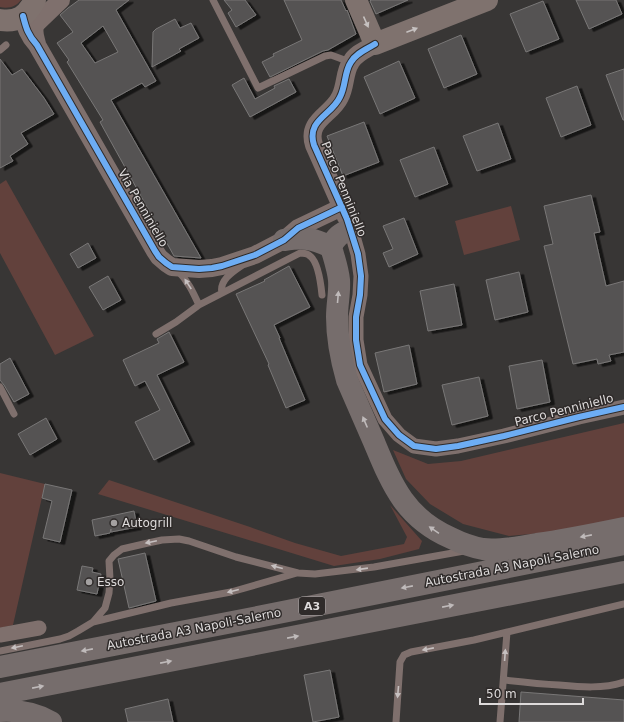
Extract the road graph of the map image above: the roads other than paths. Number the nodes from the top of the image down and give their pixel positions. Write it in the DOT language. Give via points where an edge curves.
graph roads {
  1 [pos="61,0"];
  2 [pos="213,0"];
  3 [pos="356,0"];
  4 [pos="487,0"];
  5 [pos="12,16"];
  6 [pos="376,44"];
  7 [pos="37,45"];
  8 [pos="350,62"];
  9 [pos="342,207"];
  10 [pos="351,229"];
  11 [pos="284,240"];
  12 [pos="331,247"];
  13 [pos="255,255"];
  14 [pos="172,267"];
  15 [pos="222,293"];
  16 [pos="322,295"];
  17 [pos="199,304"];
  18 [pos="156,334"];
  19 [pos="0,387"];
  20 [pos="624,407"];
  21 [pos="14,414"];
  22 [pos="624,528"];
  23 [pos="624,544"];
  24 [pos="483,549"];
  25 [pos="624,572"];
  26 [pos="298,573"];
  27 [pos="624,604"];
  28 [pos="93,622"];
  29 [pos="39,628"];
  30 [pos="507,632"];
  31 [pos="0,636"];
  32 [pos="0,651"];
  33 [pos="0,666"];
  34 [pos="504,680"];
  35 [pos="624,682"];
  36 [pos="0,694"];
  37 [pos="0,711"];
  38 [pos="51,722"];
  39 [pos="396,722"];
  40 [pos="500,722"];
  1 -- 7 [label="street, Via Penniniello" via="34,26"];
  2 -- 8 [label="lane" via="258,88 325,56 331,55"];
  3 -- 6 [label="main road, one-way"];
  6 -- 4 [label="main road, one-way"];
  5 -- 7 [label="street, Via Penniniello"];
  6 -- 8 [label="street" via="356,55"];
  7 -- 14 [label="street, Via Penniniello" via="155,251"];
  8 -- 9 [label="street, Parco Penniniello" via="340,98 320,119 312,134 314,145"];
  9 -- 10 [label="street, Parco Penniniello"];
  9 -- 11 [label="street" via="298,228"];
  10 -- 12 [label="highway" via="338,235"];
  10 -- 20 [label="street, Parco Penniniello" via="361,276 356,317 360,365 384,419 414,446 436,449 458,446"];
  11 -- 12 [label="highway" via="313,239"];
  11 -- 13 [label="street"];
  24 -- 12 [label="highway, one-way" via="438,533 422,522 389,478 343,366 337,318 339,281"];
  13 -- 14 [label="street" via="212,268"];
  13 -- 15 [label="lane" via="227,278 222,284"];
  17 -- 14 [label="lane, one-way" via="186,280"];
  15 -- 16 [label="lane" via="304,253 312,258 316,267"];
  15 -- 17 [label="lane"];
  17 -- 18 [label="lane"];
  19 -- 21 [label="lane"];
  22 -- 24 [label="highway, one-way" via="526,546"];
  23 -- 33 [label="highway, Autostrada A3 Napoli-Salerno / A3, one-way"];
  24 -- 26 [label="lane, one-way" via="347,571"];
  36 -- 25 [label="highway, A3, one-way"];
  26 -- 28 [label="lane, one-way" via="231,592"];
  26 -- 28 [label="lane, one-way" via="179,539 122,549 109,561 109,593 105,608"];
  27 -- 30 [label="lane"];
  28 -- 32 [label="lane, one-way" via="60,639"];
  29 -- 31 [label="street"];
  34 -- 30 [label="lane, one-way"];
  30 -- 39 [label="lane, one-way" via="404,655 400,662"];
  34 -- 35 [label="lane" via="572,686 607,686"];
  34 -- 40 [label="lane"];
  37 -- 38 [label="highway" via="25,712"];
}
